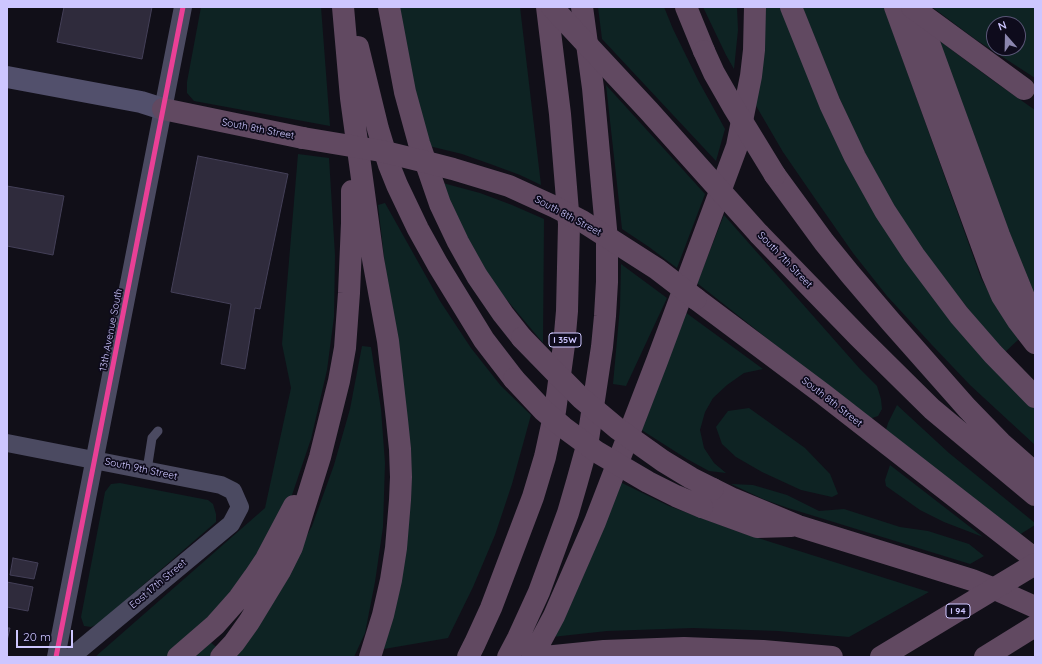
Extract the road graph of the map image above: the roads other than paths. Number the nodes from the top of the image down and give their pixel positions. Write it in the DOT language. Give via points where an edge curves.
graph roads {
  1 [pos="184,7"];
  2 [pos="343,7"];
  3 [pos="347,7"];
  4 [pos="389,7"];
  5 [pos="547,7"];
  6 [pos="552,7"];
  7 [pos="582,7"];
  8 [pos="686,7"];
  9 [pos="756,7"];
  10 [pos="791,7"];
  11 [pos="895,7"];
  12 [pos="912,7"];
  13 [pos="916,7"];
  14 [pos="7,77"];
  15 [pos="1029,93"];
  16 [pos="351,98"];
  17 [pos="163,109"];
  18 [pos="1035,324"];
  19 [pos="1035,343"];
  20 [pos="1035,397"];
  21 [pos="158,431"];
  22 [pos="7,443"];
  23 [pos="320,457"];
  24 [pos="94,460"];
  25 [pos="147,470"];
  26 [pos="1035,473"];
  27 [pos="1035,495"];
  28 [pos="240,507"];
  29 [pos="798,526"];
  30 [pos="1035,559"];
  31 [pos="1035,564"];
  32 [pos="1035,607"];
  33 [pos="1035,626"];
  34 [pos="56,657"];
  35 [pos="71,657"];
  36 [pos="178,657"];
  37 [pos="221,657"];
  38 [pos="370,657"];
  39 [pos="468,657"];
  40 [pos="508,657"];
  41 [pos="532,657"];
  42 [pos="544,657"];
  43 [pos="832,657"];
  44 [pos="881,657"];
  45 [pos="985,657"];
  1 -- 17 [label="street, 13th Avenue South"];
  2 -- 16 [label="highway"];
  3 -- 29 [label="highway, bridge" via="378,129 397,185 438,265 484,340 514,379 563,427 597,452 648,482 702,507 757,527"];
  4 -- 29 [label="highway, bridge" via="405,92 440,204 476,276 503,314 522,338 560,377 618,429 691,478"];
  5 -- 39 [label="highway, I 35W" via="560,114 569,224 564,345 555,411 533,497 491,608"];
  6 -- 27 [label="highway, South 7th Street, bridge" via="759,234 910,388"];
  7 -- 40 [label="highway" via="593,88 607,240 607,289 602,347 587,446 568,513 539,592"];
  8 -- 26 [label="highway, bridge" via="714,73 734,108 775,175 837,258 967,408"];
  9 -- 41 [label="highway" via="751,76 737,146 595,522 554,616"];
  10 -- 20 [label="highway" via="830,104 855,157 886,211 959,315"];
  11 -- 19 [label="highway" via="992,273 1002,296"];
  12 -- 15 [label="highway, bridge"];
  13 -- 18 [label="highway" via="999,235"];
  14 -- 17 [label="main road, South 8th Street" via="141,102"];
  16 -- 23 [label="highway" via="350,293 340,381"];
  16 -- 38 [label="highway" via="373,259 388,341 401,477 391,580"];
  17 -- 24 [label="street, 13th Avenue South"];
  17 -- 30 [label="highway, South 8th Street, bridge" via="381,151 434,164 495,182 555,207 582,221 657,269"];
  21 -- 25 [label="lane" via="152,438"];
  22 -- 24 [label="street, South 9th Street"];
  23 -- 36 [label="highway" via="254,577 224,616"];
  23 -- 37 [label="highway" via="292,547 249,622"];
  24 -- 25 [label="street, South 9th Street"];
  24 -- 34 [label="street, 13th Avenue South"];
  25 -- 28 [label="street, South 9th Street" via="221,485 233,491"];
  28 -- 35 [label="street, East 17th Street" via="231,524"];
  29 -- 32 [label="highway" via="972,580"];
  31 -- 44 [label="highway, I 94, bridge"];
  33 -- 45 [label="highway"];
  42 -- 43 [label="highway" via="604,651 684,648 770,651"];
}
